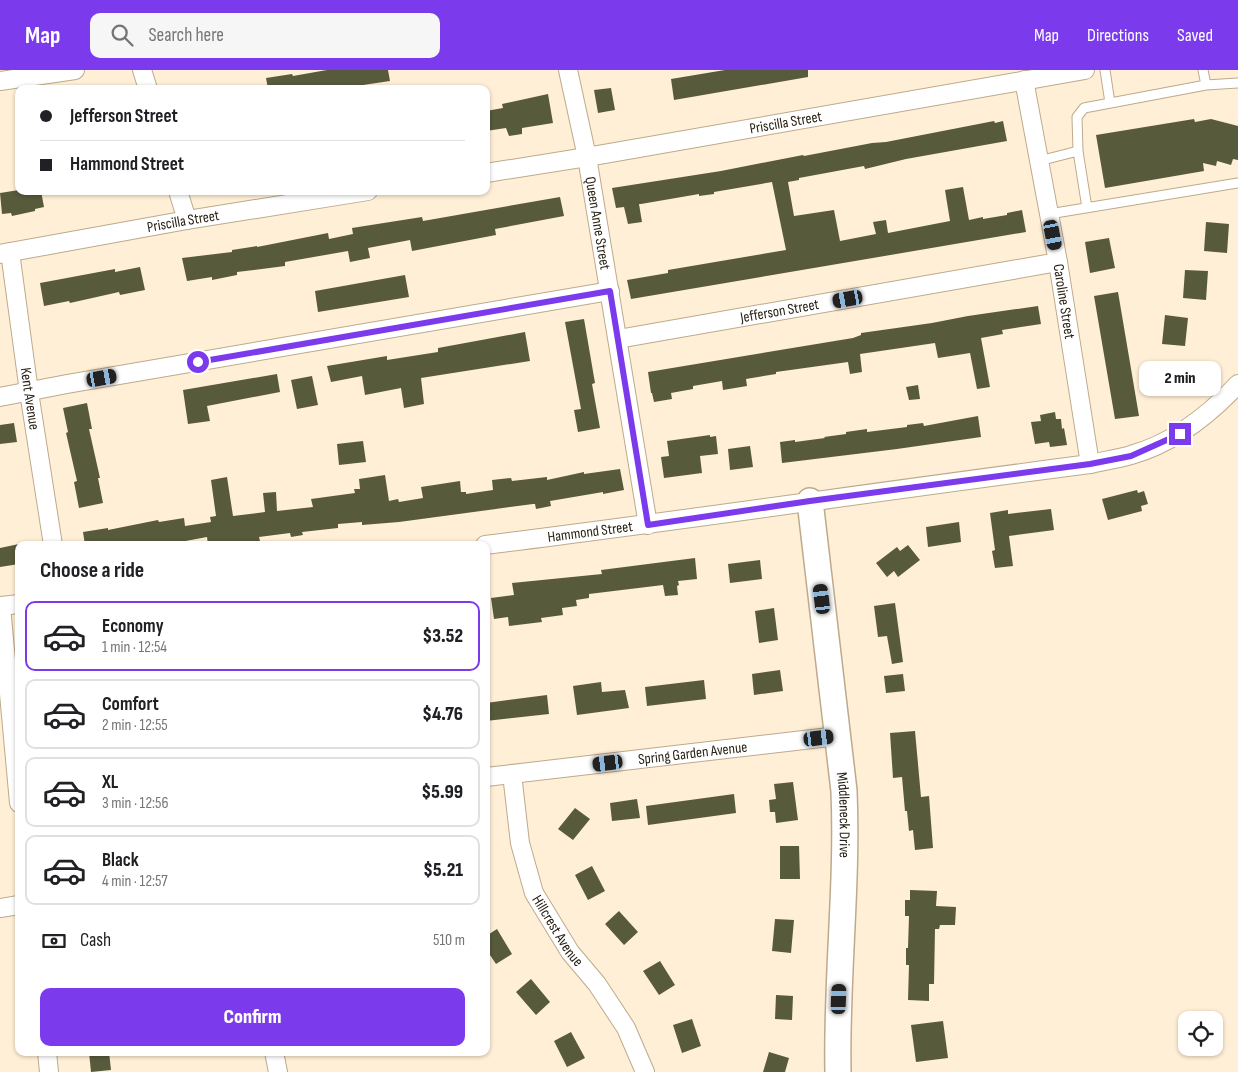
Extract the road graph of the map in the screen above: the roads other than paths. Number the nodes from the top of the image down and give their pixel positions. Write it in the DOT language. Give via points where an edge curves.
graph roads {
  1 [pos="75,70"];
  2 [pos="142,70"];
  3 [pos="568,70"];
  4 [pos="1085,70"];
  5 [pos="1105,70"];
  6 [pos="1203,70"];
  7 [pos="1024,80"];
  8 [pos="0,81"];
  9 [pos="1238,84"];
  10 [pos="147,85"];
  11 [pos="1206,85"];
  12 [pos="1110,103"];
  13 [pos="1078,151"];
  14 [pos="587,157"];
  15 [pos="1039,161"];
  16 [pos="490,172"];
  17 [pos="1238,183"];
  18 [pos="179,195"];
  19 [pos="343,195"];
  20 [pos="1087,208"];
  21 [pos="1049,214"];
  22 [pos="187,220"];
  23 [pos="5,253"];
  24 [pos="1058,262"];
  25 [pos="610,291"];
  26 [pos="618,339"];
  27 [pos="1238,384"];
  28 [pos="29,392"];
  29 [pos="0,397"];
  30 [pos="1090,464"];
  31 [pos="810,501"];
  32 [pos="648,525"];
  33 [pos="52,541"];
  34 [pos="490,544"];
  35 [pos="15,604"];
  36 [pos="0,606"];
  37 [pos="838,736"];
  38 [pos="15,761"];
  39 [pos="512,774"];
  40 [pos="490,777"];
  41 [pos="15,906"];
  42 [pos="0,908"];
  43 [pos="48,1056"];
  44 [pos="275,1056"];
  45 [pos="50,1072"];
  46 [pos="278,1072"];
  47 [pos="645,1072"];
  48 [pos="838,1072"];
  1 -- 8 [label="street"];
  2 -- 10 [label="street"];
  3 -- 14 [label="street, Queen Anne Street"];
  4 -- 7 [label="street, Priscilla Street"];
  5 -- 12 [label="lane"];
  6 -- 11 [label="lane"];
  7 -- 14 [label="street, Priscilla Street"];
  7 -- 15 [label="street, Caroline Street"];
  9 -- 11 [label="lane"];
  11 -- 12 [label="lane"];
  12 -- 13 [label="lane" via="1084,108 1077,117"];
  13 -- 15 [label="lane"];
  13 -- 20 [label="lane"];
  14 -- 16 [label="street, Priscilla Street"];
  14 -- 25 [label="street, Queen Anne Street"];
  15 -- 21 [label="street, Caroline Street"];
  17 -- 20 [label="lane"];
  18 -- 22 [label="street"];
  19 -- 22 [label="street, Priscilla Street"];
  20 -- 21 [label="lane"];
  21 -- 24 [label="street, Caroline Street"];
  22 -- 23 [label="street, Priscilla Street"];
  23 -- 28 [label="street, Kent Avenue"];
  24 -- 26 [label="street, Jefferson Street"];
  24 -- 30 [label="street, Caroline Street"];
  25 -- 26 [label="street, Queen Anne Street"];
  25 -- 28 [label="street"];
  26 -- 32 [label="street, Queen Anne Street"];
  27 -- 30 [label="street, Hammond Street" via="1201,420 1180,434 1131,456"];
  28 -- 29 [label="street"];
  28 -- 33 [label="street, Kent Avenue"];
  30 -- 31 [label="street, Hammond Street"];
  31 -- 32 [label="street, Hammond Street"];
  31 -- 37 [label="street, Middleneck Drive"];
  32 -- 34 [label="street, Hammond Street"];
  35 -- 36 [label="street"];
  36 -- 38 [label="street"];
  37 -- 39 [label="street, Spring Garden Avenue"];
  37 -- 48 [label="street, Middleneck Drive" via="846,837"];
  39 -- 40 [label="street, Spring Garden Avenue"];
  39 -- 47 [label="street, Hillcrest Avenue" via="520,844 534,893 570,952 597,984 626,1028"];
  41 -- 42 [label="street"];
  43 -- 45 [label="street"];
  44 -- 46 [label="street"];
}
